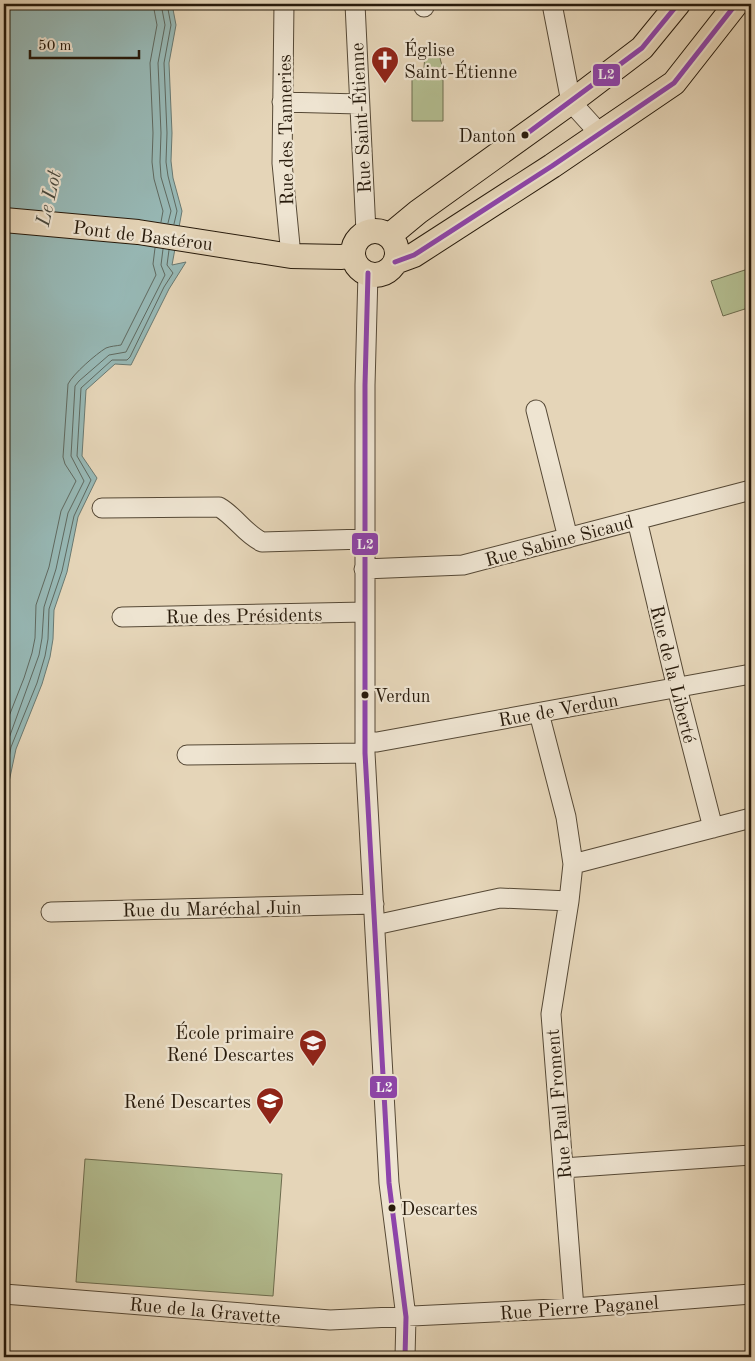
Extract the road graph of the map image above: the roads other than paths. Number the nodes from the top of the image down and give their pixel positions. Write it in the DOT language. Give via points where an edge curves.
graph roads {
  1 [pos="284,4"];
  2 [pos="355,4"];
  3 [pos="552,4"];
  4 [pos="678,4"];
  5 [pos="736,4"];
  6 [pos="282,102"];
  7 [pos="571,102"];
  8 [pos="359,104"];
  9 [pos="600,134"];
  10 [pos="4,220"];
  11 [pos="366,232"];
  12 [pos="389,236"];
  13 [pos="353,254"];
  14 [pos="291,256"];
  15 [pos="394,262"];
  16 [pos="368,273"];
  17 [pos="536,410"];
  18 [pos="751,490"];
  19 [pos="102,508"];
  20 [pos="637,520"];
  21 [pos="568,538"];
  22 [pos="365,539"];
  23 [pos="364,569"];
  24 [pos="366,612"];
  25 [pos="122,617"];
  26 [pos="751,674"];
  27 [pos="677,688"];
  28 [pos="539,713"];
  29 [pos="365,747"];
  30 [pos="187,755"];
  31 [pos="751,818"];
  32 [pos="713,828"];
  33 [pos="573,864"];
  34 [pos="569,901"];
  35 [pos="374,904"];
  36 [pos="51,912"];
  37 [pos="375,925"];
  38 [pos="751,1155"];
  39 [pos="563,1168"];
  40 [pos="4,1294"];
  41 [pos="751,1294"];
  42 [pos="574,1308"];
  43 [pos="406,1317"];
  44 [pos="405,1357"];
  1 -- 6 [label="street, Rue des Tanneries"];
  2 -- 8 [label="street, Rue Saint-Étienne"];
  3 -- 7 [label="street"];
  4 -- 7 [label="main road" via="642,48"];
  5 -- 9 [label="main road" via="674,83"];
  6 -- 8 [label="street"];
  6 -- 14 [label="street, Rue des Tanneries" via="282,163"];
  7 -- 9 [label="street"];
  7 -- 12 [label="main road"];
  8 -- 11 [label="street, Rue Saint-Étienne"];
  9 -- 15 [label="main road" via="414,256"];
  10 -- 14 [label="main road, Pont de Bastérou" via="138,232"];
  11 -- 12 [label="main road" via="378,231"];
  11 -- 13 [label="main road" via="356,241"];
  12 -- 15 [label="main road" via="396,248"];
  13 -- 14 [label="main road, Pont de Bastérou" via="342,258"];
  13 -- 16 [label="main road" via="358,266"];
  15 -- 16 [label="main road" via="380,274"];
  16 -- 22 [label="street" via="364,385"];
  17 -- 21 [label="street"];
  18 -- 20 [label="street, Rue Sabine Sicaud"];
  19 -- 22 [label="street" via="218,507 262,542"];
  20 -- 21 [label="street, Rue Sabine Sicaud"];
  20 -- 27 [label="street, Rue de la Liberté"];
  21 -- 23 [label="street, Rue Sabine Sicaud" via="463,565"];
  22 -- 23 [label="street"];
  23 -- 24 [label="street"];
  24 -- 25 [label="street, Rue des Présidents"];
  24 -- 29 [label="street"];
  26 -- 27 [label="street, Rue de Verdun"];
  27 -- 28 [label="street, Rue de Verdun"];
  27 -- 32 [label="street, Rue de la Liberté"];
  28 -- 29 [label="street, Rue de Verdun" via="377,742"];
  28 -- 33 [label="street" via="566,817"];
  29 -- 30 [label="street, Rue de Verdun"];
  29 -- 35 [label="street"];
  31 -- 32 [label="street"];
  32 -- 33 [label="street"];
  33 -- 34 [label="street, Rue Paul Froment"];
  34 -- 37 [label="street" via="500,898"];
  34 -- 39 [label="street, Rue Paul Froment" via="551,1014"];
  35 -- 36 [label="street, Rue du Maréchal Juin"];
  35 -- 37 [label="street"];
  37 -- 43 [label="street" via="389,1183"];
  38 -- 39 [label="street"];
  39 -- 42 [label="street, Rue Paul Froment"];
  40 -- 43 [label="street, Rue de la Gravette" via="330,1320"];
  41 -- 42 [label="street, Rue Pierre Paganel"];
  42 -- 43 [label="street, Rue Pierre Paganel"];
  43 -- 44 [label="street"];
}
